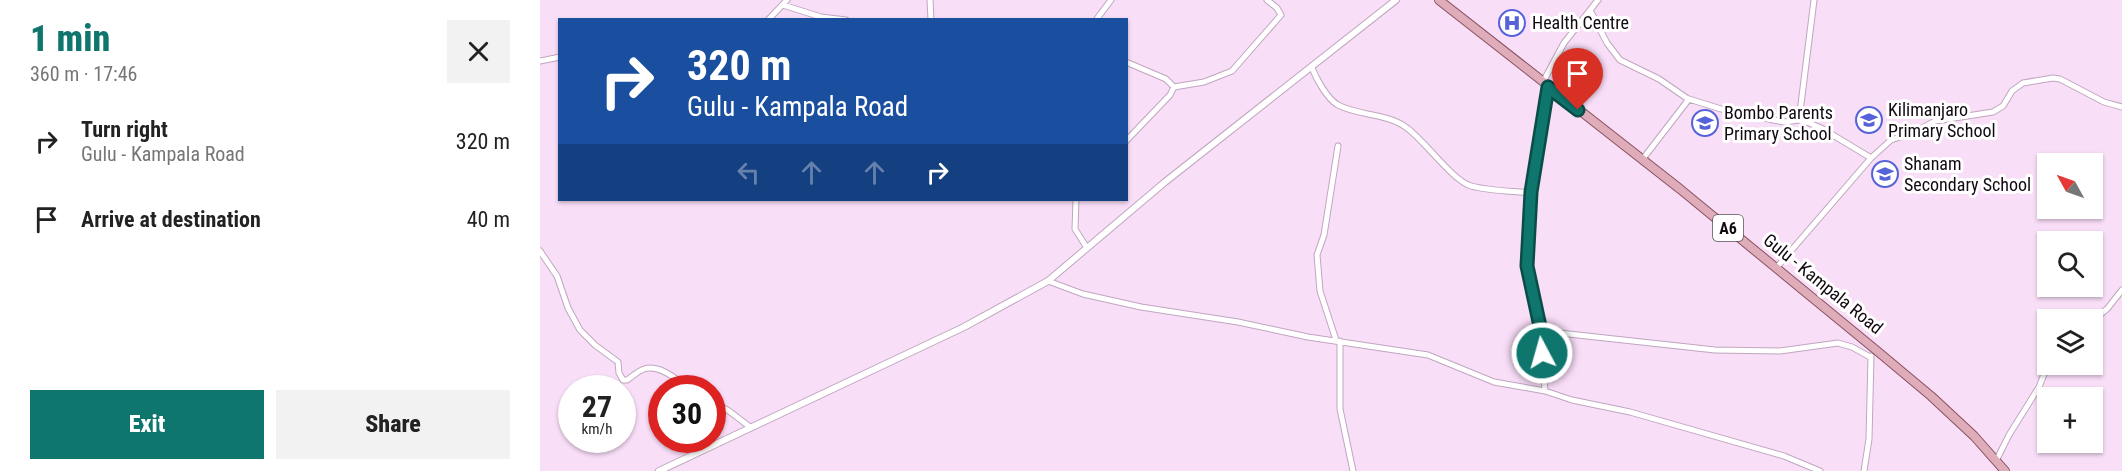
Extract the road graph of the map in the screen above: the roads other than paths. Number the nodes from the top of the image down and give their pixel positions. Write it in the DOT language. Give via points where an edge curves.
graph roads {
  1 [pos="930,0"];
  2 [pos="1111,0"];
  3 [pos="1267,0"];
  4 [pos="1396,0"];
  5 [pos="1439,0"];
  6 [pos="1598,0"];
  7 [pos="1814,0"];
  8 [pos="785,2"];
  9 [pos="1591,12"];
  10 [pos="770,18"];
  11 [pos="829,18"];
  12 [pos="932,18"];
  13 [pos="1098,18"];
  14 [pos="558,57"];
  15 [pos="540,61"];
  16 [pos="1128,63"];
  17 [pos="1312,68"];
  18 [pos="1545,84"];
  19 [pos="1174,87"];
  20 [pos="1688,99"];
  21 [pos="2122,106"];
  22 [pos="1798,120"];
  23 [pos="1128,139"];
  24 [pos="1338,146"];
  25 [pos="1871,158"];
  26 [pos="1642,160"];
  27 [pos="1531,192"];
  28 [pos="1077,201"];
  29 [pos="1087,248"];
  30 [pos="540,251"];
  31 [pos="1777,267"];
  32 [pos="1048,281"];
  33 [pos="2122,290"];
  34 [pos="2103,312"];
  35 [pos="1541,331"];
  36 [pos="1338,340"];
  37 [pos="1876,350"];
  38 [pos="1870,357"];
  39 [pos="669,375"];
  40 [pos="2044,375"];
  41 [pos="1545,391"];
  42 [pos="726,411"];
  43 [pos="750,427"];
  44 [pos="1996,461"];
  45 [pos="659,471"];
  46 [pos="1353,471"];
  47 [pos="1820,471"];
  48 [pos="1864,471"];
  49 [pos="2005,471"];
  1 -- 12 [label="street"];
  2 -- 13 [label="street"];
  3 -- 19 [label="street" via="1281,15 1236,68 1210,80"];
  4 -- 17 [label="street"];
  5 -- 18 [label="main road, Gulu - Kampala Road / A6"];
  6 -- 9 [label="street"];
  7 -- 22 [label="street"];
  8 -- 10 [label="street"];
  8 -- 11 [label="street"];
  9 -- 18 [label="street" via="1564,43"];
  9 -- 20 [label="street" via="1620,60"];
  14 -- 15 [label="street"];
  16 -- 19 [label="street" via="1166,79"];
  17 -- 27 [label="street" via="1336,104 1406,127 1470,186"];
  17 -- 29 [label="street"];
  18 -- 26 [label="main road, Gulu - Kampala Road / A6"];
  18 -- 27 [label="street"];
  19 -- 23 [label="street"];
  20 -- 22 [label="street" via="1773,120"];
  20 -- 26 [label="street"];
  21 -- 25 [label="street" via="2104,102 2060,79 2023,83 1993,112 1935,121 1891,140"];
  22 -- 25 [label="street" via="1815,125"];
  24 -- 36 [label="street" via="1324,235 1317,255 1320,291"];
  25 -- 31 [label="street"];
  26 -- 31 [label="main road, Gulu - Kampala Road / A6"];
  27 -- 35 [label="street" via="1527,266"];
  28 -- 29 [label="street" via="1075,229"];
  29 -- 32 [label="street"];
  30 -- 39 [label="street" via="557,276 574,321 588,339 618,362 623,380 652,368"];
  31 -- 37 [label="main road, Gulu - Kampala Road / A6"];
  32 -- 36 [label="street" via="1083,294 1141,307"];
  32 -- 43 [label="street" via="964,327"];
  33 -- 34 [label="street"];
  35 -- 38 [label="street" via="1735,351 1780,351 1838,344"];
  35 -- 41 [label="street"];
  36 -- 41 [label="street" via="1428,355 1494,382"];
  36 -- 46 [label="street" via="1340,409"];
  37 -- 38 [label="street"];
  37 -- 44 [label="main road, Gulu - Kampala Road / A6" via="1931,396"];
  38 -- 48 [label="street" via="1870,422"];
  40 -- 44 [label="street"];
  41 -- 47 [label="street" via="1784,456"];
  42 -- 43 [label="street"];
  43 -- 45 [label="street"];
  44 -- 49 [label="main road, Gulu - Kampala Road / A6"];
}
